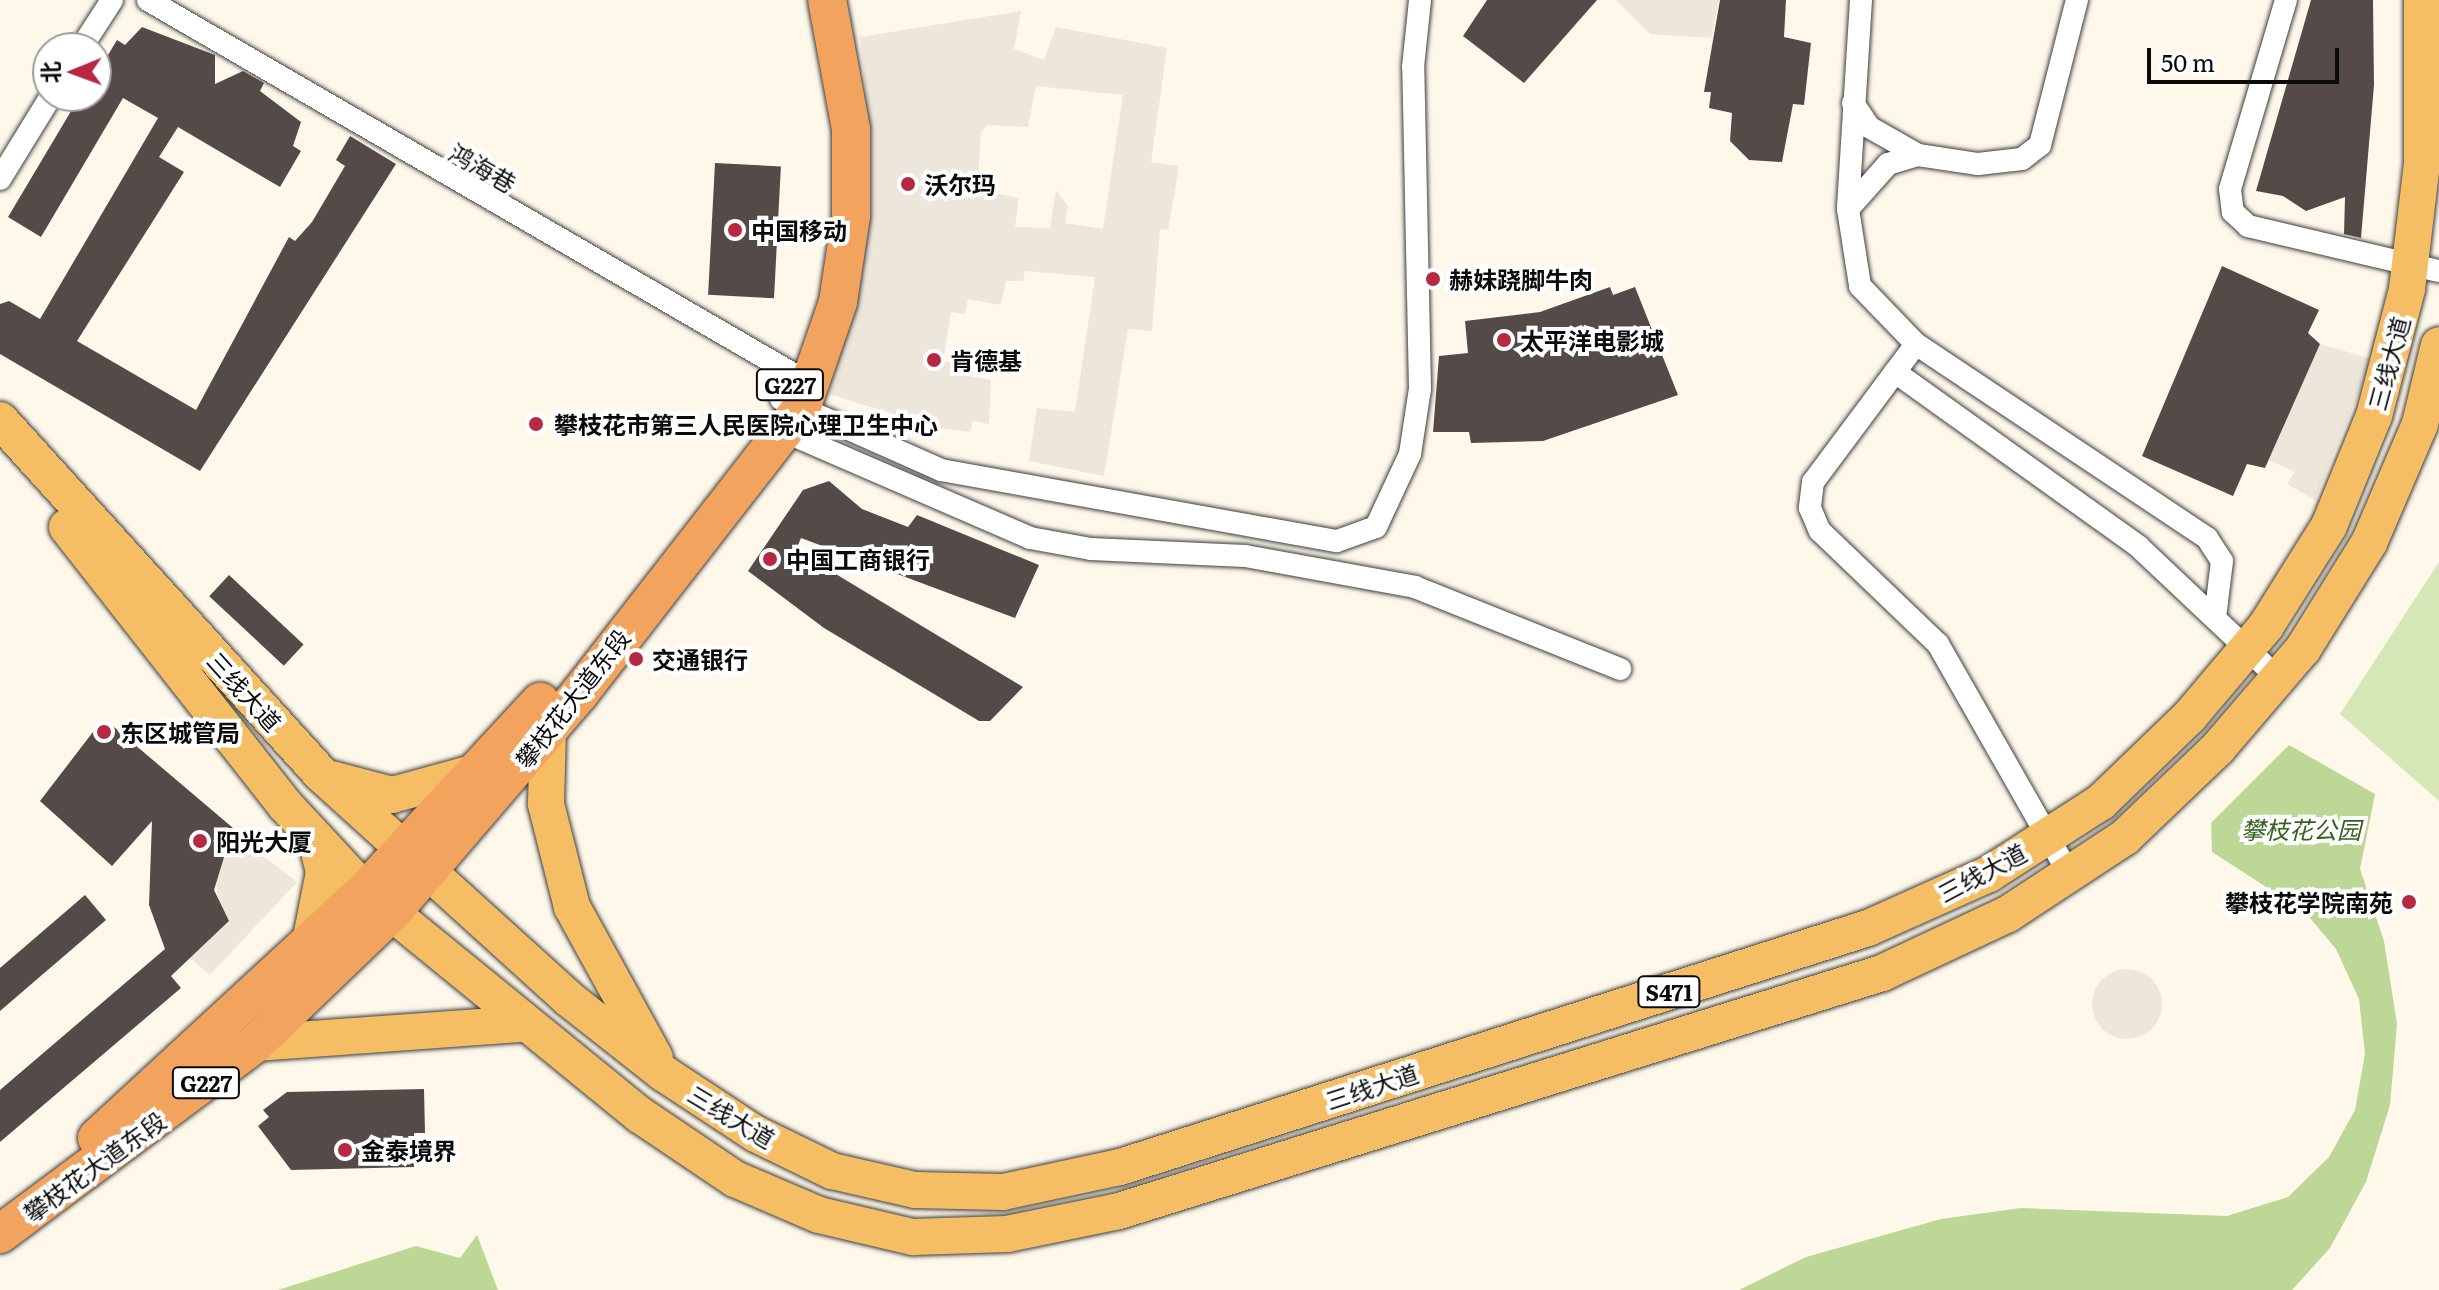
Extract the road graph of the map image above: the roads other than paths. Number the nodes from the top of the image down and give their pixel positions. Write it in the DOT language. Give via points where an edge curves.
graph roads {
  1 [pos="112,0"];
  2 [pos="148,0"];
  3 [pos="808,0"];
  4 [pos="827,0"];
  5 [pos="1420,0"];
  6 [pos="1861,0"];
  7 [pos="2077,0"];
  8 [pos="2286,0"];
  9 [pos="2422,0"];
  10 [pos="91,32"];
  11 [pos="1853,103"];
  12 [pos="41,112"];
  13 [pos="1918,155"];
  14 [pos="0,179"];
  15 [pos="1848,209"];
  16 [pos="2424,268"];
  17 [pos="1916,344"];
  18 [pos="2439,345"];
  19 [pos="1895,372"];
  20 [pos="786,408"];
  21 [pos="0,420"];
  22 [pos="0,452"];
  23 [pos="2215,618"];
  24 [pos="162,620"];
  25 [pos="2247,648"];
  26 [pos="1620,669"];
  27 [pos="2279,679"];
  28 [pos="548,731"];
  29 [pos="476,772"];
  30 [pos="322,775"];
  31 [pos="316,839"];
  32 [pos="2044,839"];
  33 [pos="415,863"];
  34 [pos="2069,874"];
  35 [pos="379,901"];
  36 [pos="310,943"];
  37 [pos="522,1024"];
  38 [pos="256,1043"];
  39 [pos="663,1073"];
  40 [pos="0,1206"];
  41 [pos="0,1234"];
  1 -- 10 [label="street"];
  2 -- 20 [label="street, 鸿海巷"];
  3 -- 20 [label="highway, 攀枝花大道东段 / G227" via="834,121 833,208 820,294"];
  4 -- 20 [label="highway, 攀枝花大道东段 / G227" via="851,129 851,216 838,302"];
  5 -- 20 [label="street" via="1413,67 1420,389 1410,454 1376,527 1337,541 941,470"];
  6 -- 11 [label="street"];
  7 -- 13 [label="street" via="2040,145 2022,159 1978,164"];
  8 -- 16 [label="street" via="2230,189 2233,212 2248,226"];
  9 -- 16 [label="main road, 三线大道 / S471"];
  11 -- 13 [label="street" via="1869,127"];
  11 -- 15 [label="street"];
  12 -- 14 [label="street"];
  13 -- 15 [label="street" via="1888,164"];
  15 -- 17 [label="street" via="1860,286"];
  16 -- 25 [label="main road, 三线大道 / S471" via="2374,416 2329,526"];
  17 -- 19 [label="street"];
  17 -- 23 [label="street" via="2207,538 2222,561"];
  18 -- 27 [label="main road, 三线大道 / S471" via="2420,424 2369,543"];
  19 -- 23 [label="street" via="2139,547"];
  19 -- 32 [label="street" via="1813,482 1810,508 1820,531 1938,644"];
  20 -- 26 [label="street" via="1030,538 1091,549 1245,556 1415,587"];
  20 -- 28 [label="highway, 攀枝花大道东段 / G227"];
  20 -- 29 [label="highway, 攀枝花大道东段 / G227"];
  21 -- 24 [label="main road, 三线大道"];
  22 -- 24 [label="main road, 三线大道"];
  23 -- 25 [label="street"];
  24 -- 30 [label="main road, 三线大道"];
  24 -- 31 [label="main road, 三线大道"];
  25 -- 27 [label="street"];
  25 -- 32 [label="main road, 三线大道 / S471" via="2101,802"];
  27 -- 34 [label="main road, 三线大道 / S471" via="2125,837"];
  28 -- 33 [label="highway, 攀枝花大道东段 / G227"];
  28 -- 39 [label="main road" via="546,804 572,907"];
  29 -- 30 [label="main road" via="392,795"];
  29 -- 33 [label="highway, 攀枝花大道东段 / G227"];
  30 -- 33 [label="main road, 三线大道"];
  31 -- 35 [label="main road, 三线大道"];
  31 -- 36 [label="main road" via="324,872"];
  32 -- 34 [label="street"];
  32 -- 39 [label="main road, 三线大道 / S471" via="1989,874 1868,928 1120,1167 1003,1192 915,1190 832,1171 756,1134"];
  33 -- 35 [label="highway, 攀枝花大道东段 / G227"];
  33 -- 39 [label="main road, 三线大道 / S471"];
  34 -- 37 [label="main road, 三线大道 / S471" via="2008,914 1882,973 1119,1211 1007,1234 913,1237 819,1215 735,1179"];
  35 -- 36 [label="highway, 攀枝花大道东段 / G227"];
  35 -- 37 [label="main road, 三线大道 / S471"];
  35 -- 38 [label="highway, 攀枝花大道东段 / G227"];
  36 -- 40 [label="highway, 攀枝花大道东段 / G227" via="67,1164"];
  37 -- 38 [label="main road"];
  38 -- 41 [label="highway, 攀枝花大道东段 / G227"];
}
